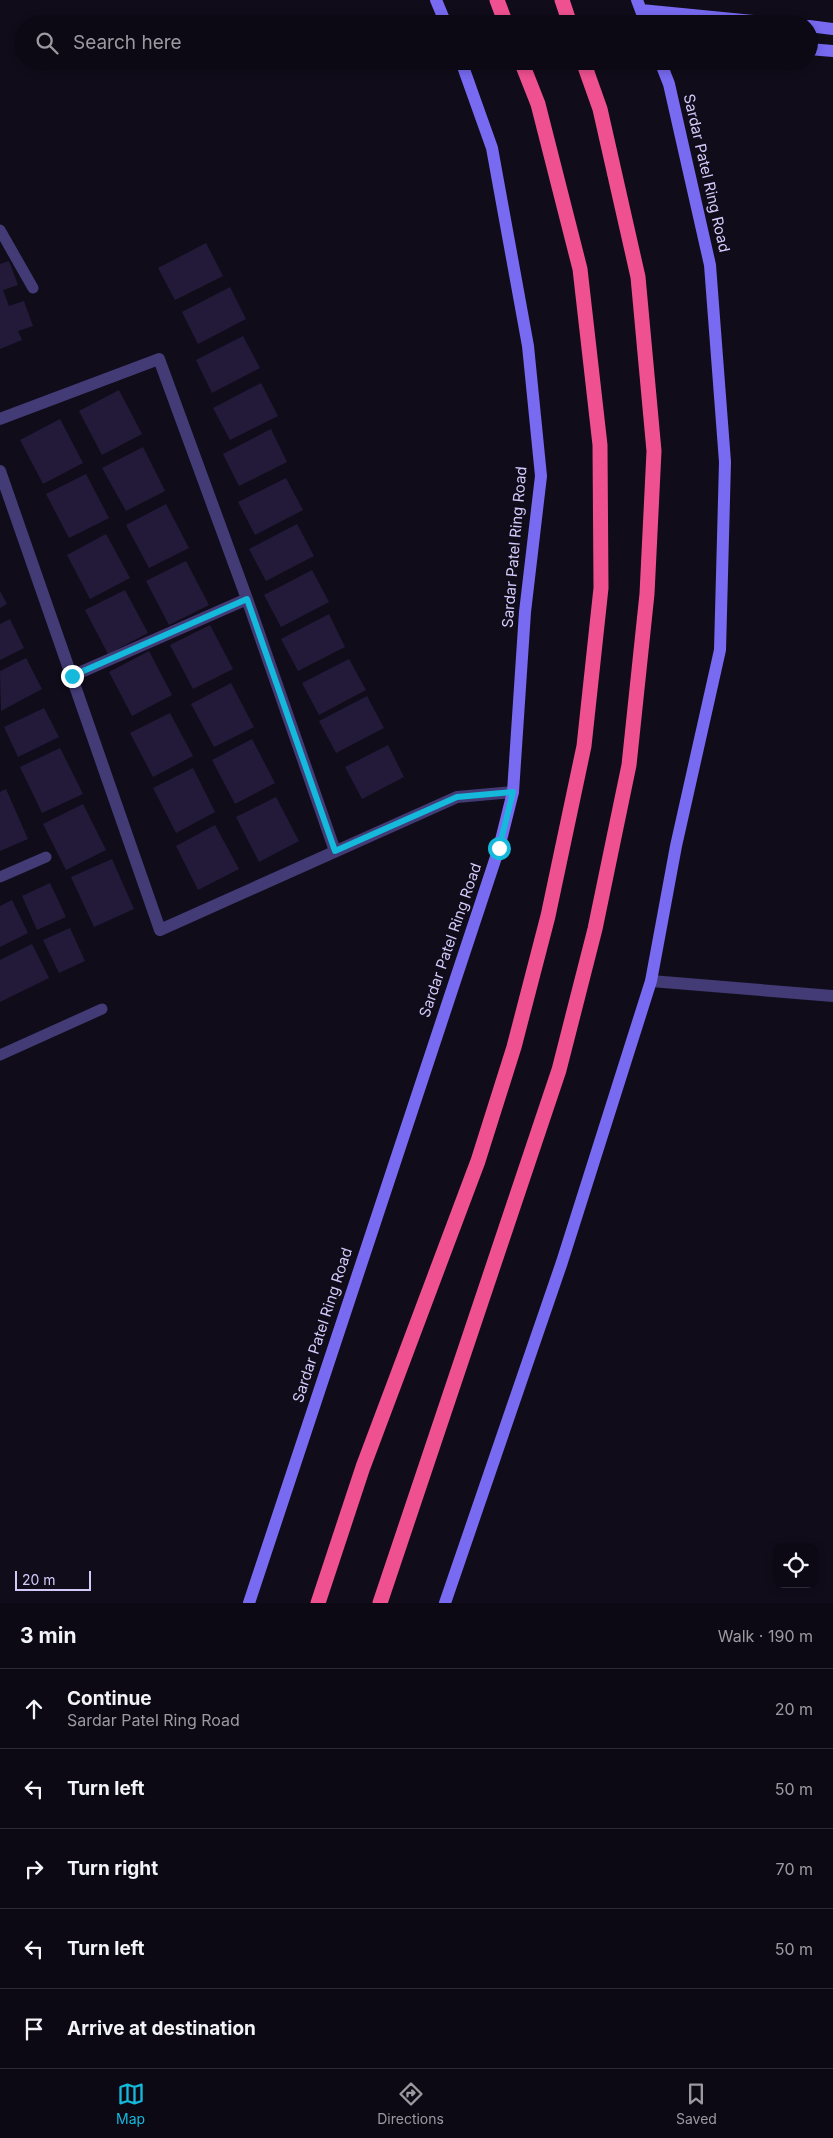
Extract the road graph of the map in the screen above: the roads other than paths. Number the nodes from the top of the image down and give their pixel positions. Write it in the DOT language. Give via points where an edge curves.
graph roads {
  1 [pos="436,0"];
  2 [pos="497,0"];
  3 [pos="562,0"];
  4 [pos="639,5"];
  5 [pos="442,15"];
  6 [pos="503,15"];
  7 [pos="567,15"];
  8 [pos="715,15"];
  9 [pos="818,27"];
  10 [pos="833,28"];
  11 [pos="818,50"];
  12 [pos="833,51"];
  13 [pos="464,70"];
  14 [pos="525,70"];
  15 [pos="586,70"];
  16 [pos="664,70"];
  17 [pos="0,230"];
  18 [pos="33,288"];
  19 [pos="0,419"];
  20 [pos="0,471"];
  21 [pos="247,599"];
  22 [pos="72,676"];
  23 [pos="513,792"];
  24 [pos="335,851"];
  25 [pos="46,857"];
  26 [pos="0,877"];
  27 [pos="650,982"];
  28 [pos="833,996"];
  29 [pos="102,1009"];
  30 [pos="0,1055"];
  31 [pos="249,1603"];
  32 [pos="318,1603"];
  33 [pos="380,1603"];
  34 [pos="445,1603"];
  1 -- 5 [label="street"];
  2 -- 6 [label="highway"];
  3 -- 7 [label="highway"];
  4 -- 8 [label="street"];
  9 -- 10 [label="street"];
  11 -- 12 [label="street"];
  13 -- 23 [label="street, Sardar Patel Ring Road" via="492,148 528,346 541,476 524,612"];
  14 -- 32 [label="highway" via="538,104 580,269 600,444 600,588 584,746 548,916 514,1047 478,1162 364,1467"];
  15 -- 33 [label="highway" via="600,109 638,277 654,451 647,594 629,764 595,929 559,1070"];
  16 -- 27 [label="street, Sardar Patel Ring Road" via="710,265 725,462 720,650 676,846"];
  17 -- 18 [label="lane"];
  19 -- 21 [label="street" via="159,359"];
  20 -- 22 [label="street"];
  21 -- 22 [label="street"];
  21 -- 24 [label="street"];
  22 -- 24 [label="street" via="160,930"];
  23 -- 24 [label="street" via="457,797"];
  23 -- 31 [label="street, Sardar Patel Ring Road" via="496,858"];
  25 -- 26 [label="lane"];
  27 -- 28 [label="street"];
  27 -- 34 [label="street, Sardar Patel Ring Road" via="562,1262"];
  29 -- 30 [label="lane"];
}
